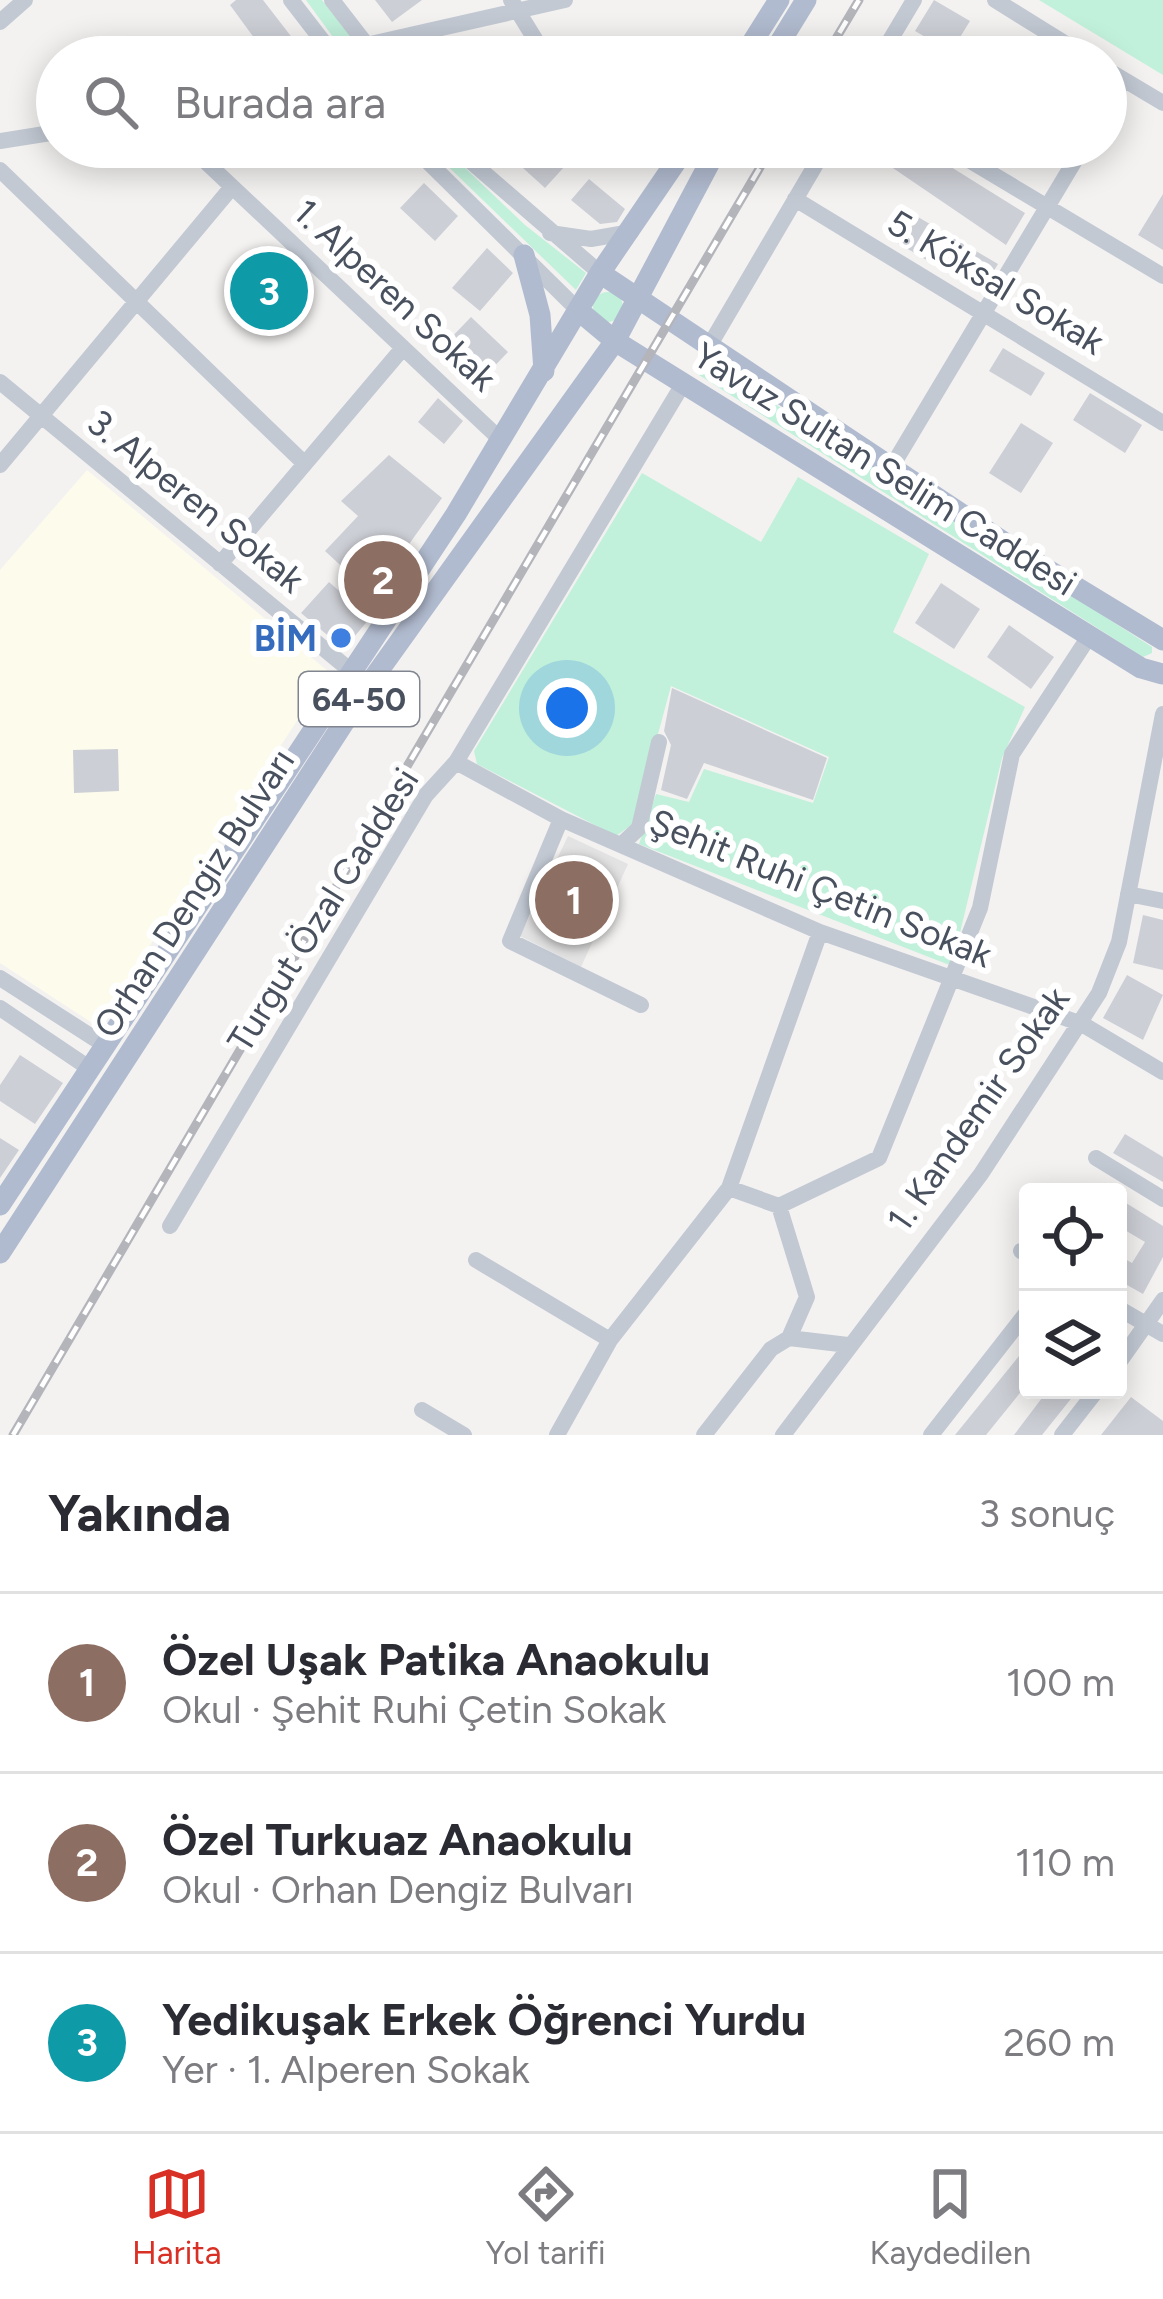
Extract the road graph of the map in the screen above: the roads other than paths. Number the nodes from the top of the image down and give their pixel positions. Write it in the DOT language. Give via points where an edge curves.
graph roads {
  1 [pos="291,0"];
  2 [pos="332,0"];
  3 [pos="566,0"];
  4 [pos="778,0"];
  5 [pos="806,0"];
  6 [pos="914,0"];
  7 [pos="995,0"];
  8 [pos="18,2"];
  9 [pos="515,5"];
  10 [pos="0,22"];
  11 [pos="318,36"];
  12 [pos="360,36"];
  13 [pos="418,36"];
  14 [pos="533,36"];
  15 [pos="756,36"];
  16 [pos="784,36"];
  17 [pos="893,36"];
  18 [pos="1053,36"];
  19 [pos="1127,82"];
  20 [pos="1163,103"];
  21 [pos="36,136"];
  22 [pos="0,141"];
  23 [pos="212,168"];
  24 [pos="435,168"];
  25 [pos="477,168"];
  26 [pos="673,168"];
  27 [pos="707,168"];
  28 [pos="813,168"];
  29 [pos="983,168"];
  30 [pos="1070,168"];
  31 [pos="0,170"];
  32 [pos="232,187"];
  33 [pos="795,199"];
  34 [pos="1047,206"];
  35 [pos="547,232"];
  36 [pos="632,232"];
  37 [pos="524,255"];
  38 [pos="600,273"];
  39 [pos="1163,276"];
  40 [pos="641,299"];
  41 [pos="136,302"];
  42 [pos="579,311"];
  43 [pos="984,312"];
  44 [pos="614,341"];
  45 [pos="403,348"];
  46 [pos="708,348"];
  47 [pos="544,374"];
  48 [pos="0,382"];
  49 [pos="683,383"];
  50 [pos="41,416"];
  51 [pos="1163,423"];
  52 [pos="502,441"];
  53 [pos="304,464"];
  54 [pos="0,465"];
  55 [pos="891,468"];
  56 [pos="220,564"];
  57 [pos="1090,635"];
  58 [pos="1163,640"];
  59 [pos="351,671"];
  60 [pos="1163,674"];
  61 [pos="1163,714"];
  62 [pos="659,742"];
  63 [pos="1160,750"];
  64 [pos="456,762"];
  65 [pos="561,819"];
  66 [pos="622,844"];
  67 [pos="1128,894"];
  68 [pos="1163,901"];
  69 [pos="820,932"];
  70 [pos="0,978"];
  71 [pos="954,980"];
  72 [pos="640,1004"];
  73 [pos="0,1009"];
  74 [pos="1082,1024"];
  75 [pos="104,1045"];
  76 [pos="88,1068"];
  77 [pos="1163,1072"];
  78 [pos="1096,1158"];
  79 [pos="729,1189"];
  80 [pos="1163,1199"];
  81 [pos="0,1205"];
  82 [pos="778,1206"];
  83 [pos="170,1226"];
  84 [pos="0,1253"];
  85 [pos="476,1260"];
  86 [pos="1163,1300"];
  87 [pos="1127,1313"];
  88 [pos="1019,1323"];
  89 [pos="1156,1330"];
  90 [pos="790,1338"];
  91 [pos="610,1340"];
  92 [pos="848,1345"];
  93 [pos="1127,1356"];
  94 [pos="1090,1399"];
  95 [pos="422,1411"];
  96 [pos="464,1435"];
  97 [pos="557,1435"];
  98 [pos="704,1435"];
  99 [pos="783,1435"];
  100 [pos="931,1435"];
  101 [pos="1062,1435"];
  1 -- 11 [label="street"];
  2 -- 12 [label="street"];
  3 -- 9 [label="street"];
  4 -- 15 [label="main road"];
  5 -- 16 [label="main road"];
  6 -- 17 [label="street"];
  7 -- 18 [label="street"];
  8 -- 10 [label="street"];
  9 -- 13 [label="street"];
  9 -- 14 [label="street"];
  19 -- 20 [label="street"];
  21 -- 22 [label="street"];
  23 -- 32 [label="street, 1. Alperen Sokak"];
  24 -- 37 [label="street"];
  25 -- 35 [label="street"];
  26 -- 36 [label="main road, Orhan Dengiz Bulvarı / 64-50"];
  27 -- 40 [label="main road, Orhan Dengiz Bulvarı / 64-50"];
  28 -- 33 [label="street"];
  29 -- 34 [label="street"];
  30 -- 34 [label="street"];
  31 -- 41 [label="street"];
  32 -- 41 [label="street"];
  32 -- 45 [label="street, 1. Alperen Sokak"];
  33 -- 43 [label="street, 5. Köksal Sokak"];
  33 -- 46 [label="street"];
  34 -- 39 [label="street"];
  34 -- 43 [label="street"];
  35 -- 36 [label="street" via="591,239"];
  35 -- 38 [label="street"];
  36 -- 38 [label="main road, Orhan Dengiz Bulvarı / 64-50"];
  37 -- 42 [label="street"];
  37 -- 47 [label="main road" via="537,296"];
  38 -- 40 [label="main road, Yavuz Sultan Selim Caddesi"];
  38 -- 42 [label="main road, Orhan Dengiz Bulvarı / 64-50"];
  40 -- 44 [label="main road, Orhan Dengiz Bulvarı / 64-50"];
  40 -- 46 [label="main road, Yavuz Sultan Selim Caddesi"];
  41 -- 50 [label="street"];
  41 -- 53 [label="street"];
  42 -- 44 [label="main road, Yavuz Sultan Selim Caddesi"];
  42 -- 47 [label="main road, Orhan Dengiz Bulvarı / 64-50"];
  43 -- 51 [label="street, 5. Köksal Sokak"];
  43 -- 55 [label="street"];
  44 -- 49 [label="main road, Yavuz Sultan Selim Caddesi"];
  44 -- 84 [label="main road, Orhan Dengiz Bulvarı / 64-50" via="367,687"];
  45 -- 52 [label="street, 1. Alperen Sokak"];
  45 -- 53 [label="street"];
  46 -- 49 [label="main road"];
  46 -- 55 [label="main road, Yavuz Sultan Selim Caddesi"];
  47 -- 52 [label="main road, Orhan Dengiz Bulvarı / 64-50"];
  48 -- 50 [label="street, 3. Alperen Sokak"];
  49 -- 57 [label="main road, Yavuz Sultan Selim Caddesi"];
  49 -- 64 [label="street, Turgut Özal Caddesi"];
  50 -- 54 [label="street"];
  50 -- 56 [label="street, 3. Alperen Sokak"];
  52 -- 59 [label="main road, Orhan Dengiz Bulvarı / 64-50"];
  53 -- 56 [label="street"];
  55 -- 58 [label="main road, Yavuz Sultan Selim Caddesi"];
  56 -- 59 [label="street, 3. Alperen Sokak"];
  57 -- 60 [label="main road, Yavuz Sultan Selim Caddesi"];
  57 -- 71 [label="street" via="1012,754 980,908"];
  58 -- 60 [label="main road" via="1153,654"];
  59 -- 75 [label="main road, Orhan Dengiz Bulvarı / 64-50"];
  61 -- 63 [label="street, 1. Kandemir Sokak"];
  62 -- 66 [label="street" via="639,828"];
  63 -- 67 [label="street, 1. Kandemir Sokak"];
  64 -- 65 [label="street, Şehit Ruhi Çetin Sokak"];
  64 -- 83 [label="street, Turgut Özal Caddesi" via="426,795"];
  65 -- 66 [label="street, Şehit Ruhi Çetin Sokak"];
  65 -- 72 [label="street" via="510,941"];
  66 -- 69 [label="street, Şehit Ruhi Çetin Sokak"];
  67 -- 68 [label="street"];
  67 -- 74 [label="street, 1. Kandemir Sokak" via="1109,973"];
  69 -- 71 [label="street, Şehit Ruhi Çetin Sokak"];
  69 -- 79 [label="street"];
  70 -- 75 [label="street"];
  71 -- 74 [label="street, Şehit Ruhi Çetin Sokak"];
  71 -- 82 [label="street" via="879,1158"];
  73 -- 76 [label="street"];
  74 -- 77 [label="street, Şehit Ruhi Çetin Sokak"];
  74 -- 92 [label="street, 1. Kandemir Sokak" via="982,1174"];
  75 -- 76 [label="main road, Orhan Dengiz Bulvarı / 64-50"];
  76 -- 81 [label="main road, Orhan Dengiz Bulvarı / 64-50"];
  78 -- 80 [label="street"];
  79 -- 82 [label="street"];
  79 -- 91 [label="street"];
  82 -- 90 [label="street" via="807,1297"];
  85 -- 91 [label="street"];
  86 -- 89 [label="street"];
  87 -- 89 [label="street"];
  88 -- 100 [label="street"];
  89 -- 93 [label="street"];
  90 -- 92 [label="street"];
  90 -- 98 [label="street" via="771,1349"];
  91 -- 97 [label="street"];
  92 -- 99 [label="street, 1. Kandemir Sokak"];
  94 -- 101 [label="street"];
  95 -- 96 [label="street"];
}
